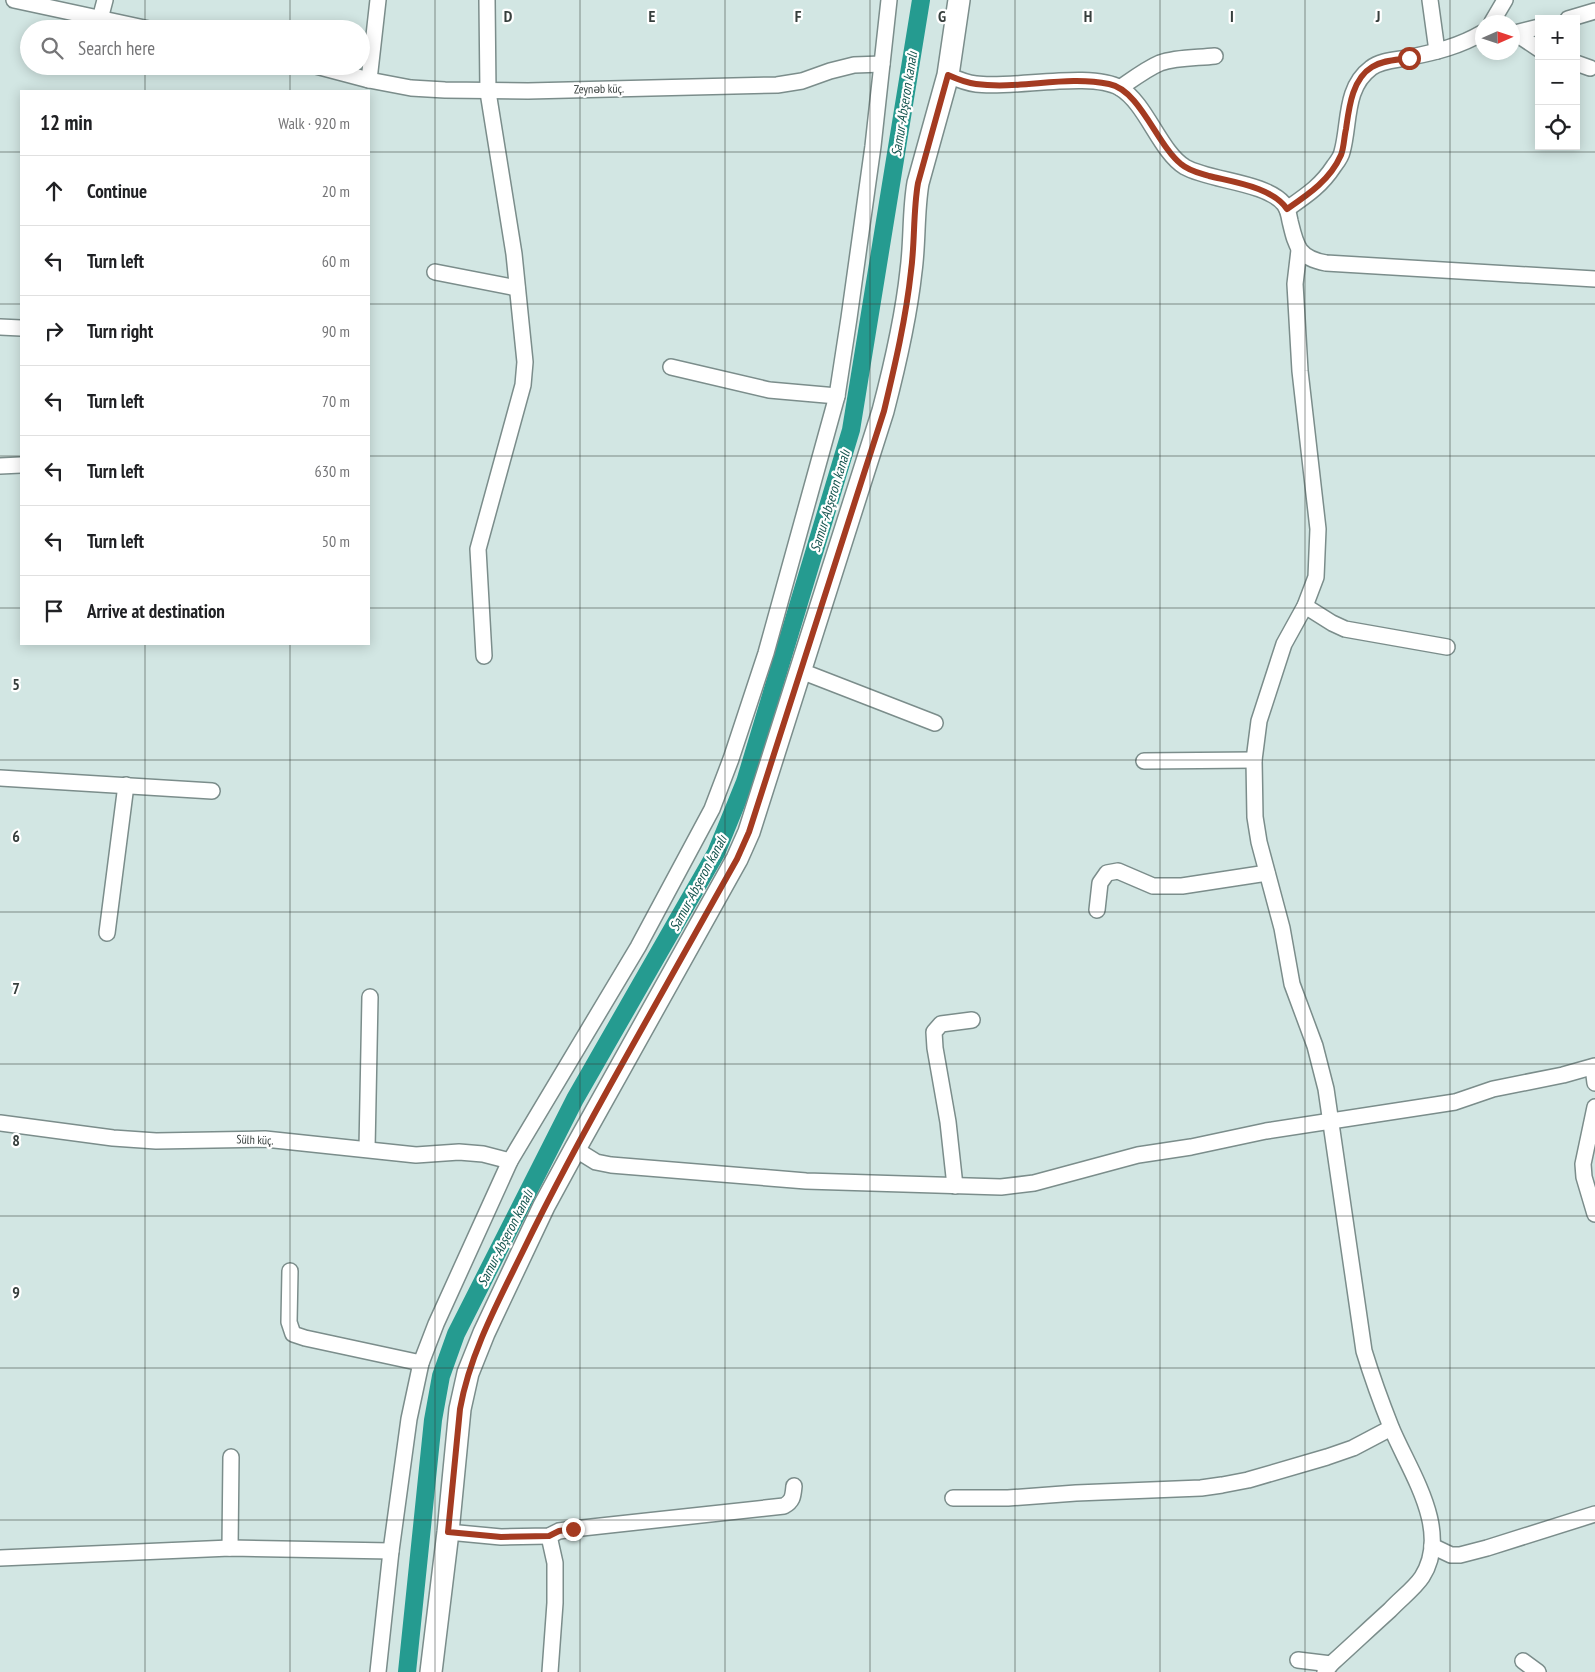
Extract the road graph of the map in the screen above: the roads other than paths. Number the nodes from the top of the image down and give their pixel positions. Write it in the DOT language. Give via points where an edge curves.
graph roads {
  1 [pos="14,0"];
  2 [pos="105,0"];
  3 [pos="378,0"];
  4 [pos="487,0"];
  5 [pos="889,0"];
  6 [pos="959,0"];
  7 [pos="1430,0"];
  8 [pos="1504,0"];
  9 [pos="1595,11"];
  10 [pos="1496,15"];
  11 [pos="1580,15"];
  12 [pos="100,18"];
  13 [pos="109,20"];
  14 [pos="1535,28"];
  15 [pos="1520,31"];
  16 [pos="1520,36"];
  17 [pos="1475,37"];
  18 [pos="1535,46"];
  19 [pos="1437,51"];
  20 [pos="1215,56"];
  21 [pos="882,64"];
  22 [pos="370,71"];
  23 [pos="350,75"];
  24 [pos="370,75"];
  25 [pos="948,75"];
  26 [pos="369,80"];
  27 [pos="1120,88"];
  28 [pos="488,92"];
  29 [pos="1287,209"];
  30 [pos="1299,250"];
  31 [pos="436,272"];
  32 [pos="1595,279"];
  33 [pos="517,288"];
  34 [pos="0,327"];
  35 [pos="20,328"];
  36 [pos="671,367"];
  37 [pos="837,396"];
  38 [pos="20,465"];
  39 [pos="0,466"];
  40 [pos="1305,606"];
  41 [pos="1447,647"];
  42 [pos="484,656"];
  43 [pos="801,671"];
  44 [pos="935,723"];
  45 [pos="1254,760"];
  46 [pos="1144,761"];
  47 [pos="0,778"];
  48 [pos="126,785"];
  49 [pos="212,791"];
  50 [pos="1267,873"];
  51 [pos="1097,910"];
  52 [pos="107,933"];
  53 [pos="370,997"];
  54 [pos="972,1020"];
  55 [pos="1594,1066"];
  56 [pos="1595,1083"];
  57 [pos="1595,1107"];
  58 [pos="1331,1120"];
  59 [pos="0,1123"];
  60 [pos="367,1149"];
  61 [pos="574,1150"];
  62 [pos="510,1161"];
  63 [pos="955,1186"];
  64 [pos="1595,1214"];
  65 [pos="290,1271"];
  66 [pos="421,1363"];
  67 [pos="1391,1428"];
  68 [pos="231,1457"];
  69 [pos="794,1486"];
  70 [pos="952,1498"];
  71 [pos="1595,1514"];
  72 [pos="448,1532"];
  73 [pos="549,1536"];
  74 [pos="1432,1546"];
  75 [pos="230,1548"];
  76 [pos="391,1551"];
  77 [pos="0,1558"];
  78 [pos="1298,1660"];
  79 [pos="1523,1661"];
  80 [pos="1328,1668"];
  81 [pos="378,1672"];
  82 [pos="431,1672"];
  83 [pos="550,1672"];
  84 [pos="1538,1672"];
  1 -- 12 [label="street"];
  2 -- 12 [label="street"];
  3 -- 22 [label="street"];
  4 -- 28 [label="street"];
  5 -- 21 [label="street"];
  6 -- 25 [label="street"];
  7 -- 19 [label="street"];
  8 -- 10 [label="street"];
  9 -- 11 [label="street"];
  12 -- 13 [label="street"];
  14 -- 15 [label="street"];
  16 -- 18 [label="street"];
  17 -- 19 [label="street"];
  19 -- 29 [label="street" via="1371,67 1350,100 1342,154 1325,180"];
  20 -- 27 [label="street" via="1160,63"];
  21 -- 28 [label="street, Zeynəb küç." via="854,65 777,85"];
  21 -- 37 [label="street"];
  23 -- 26 [label="street, Zeynəb küç."];
  24 -- 26 [label="street"];
  25 -- 27 [label="street" via="977,84 1082,81"];
  25 -- 43 [label="street" via="918,183 911,274 884,411"];
  26 -- 28 [label="street, Zeynəb küç." via="411,88"];
  27 -- 29 [label="street" via="1138,106 1180,164 1196,172 1262,190 1276,197"];
  28 -- 33 [label="street"];
  29 -- 30 [label="street"];
  30 -- 32 [label="street" via="1313,261 1326,263"];
  30 -- 40 [label="street" via="1296,284 1300,371 1318,529 1316,577"];
  31 -- 33 [label="street"];
  33 -- 42 [label="street" via="525,362 523,385 478,549"];
  34 -- 35 [label="street"];
  36 -- 37 [label="street" via="770,390"];
  37 -- 62 [label="street" via="766,654 712,809 638,947"];
  38 -- 39 [label="street"];
  40 -- 41 [label="street" via="1346,628"];
  40 -- 45 [label="street" via="1284,644 1260,721"];
  43 -- 44 [label="street"];
  43 -- 61 [label="street" via="760,800 737,859"];
  45 -- 46 [label="street"];
  45 -- 50 [label="street" via="1255,817"];
  47 -- 48 [label="street"];
  48 -- 49 [label="street"];
  48 -- 52 [label="street"];
  50 -- 51 [label="street" via="1182,886 1153,886 1118,871 1107,873 1100,884"];
  50 -- 58 [label="street" via="1282,928 1292,984 1315,1046"];
  53 -- 60 [label="street"];
  54 -- 63 [label="street" via="941,1024 934,1032"];
  55 -- 56 [label="street"];
  55 -- 58 [label="street" via="1493,1089 1455,1102"];
  57 -- 64 [label="street" via="1583,1164"];
  58 -- 63 [label="street" via="1138,1155 1034,1183"];
  58 -- 67 [label="street" via="1364,1351"];
  59 -- 60 [label="street, Sülh küç." via="113,1138 265,1140"];
  60 -- 62 [label="street, Sülh küç." via="416,1155 483,1154"];
  61 -- 63 [label="street" via="596,1162 611,1165 806,1182"];
  61 -- 72 [label="street" via="544,1206 468,1373 460,1409"];
  62 -- 66 [label="street"];
  65 -- 66 [label="street" via="289,1322 294,1334"];
  66 -- 76 [label="street"];
  67 -- 70 [label="street" via="1353,1448 1327,1457 1222,1485 1008,1498"];
  67 -- 74 [label="street" via="1427,1508"];
  68 -- 75 [label="street"];
  69 -- 73 [label="street" via="793,1497 784,1506 573,1529"];
  71 -- 74 [label="street" via="1460,1555 1451,1555"];
  72 -- 73 [label="street" via="501,1537"];
  72 -- 82 [label="street"];
  73 -- 83 [label="street" via="555,1563"];
  74 -- 80 [label="street" via="1421,1578"];
  75 -- 76 [label="street"];
  75 -- 77 [label="street"];
  76 -- 81 [label="street"];
  78 -- 80 [label="street"];
  79 -- 84 [label="street"];
}
